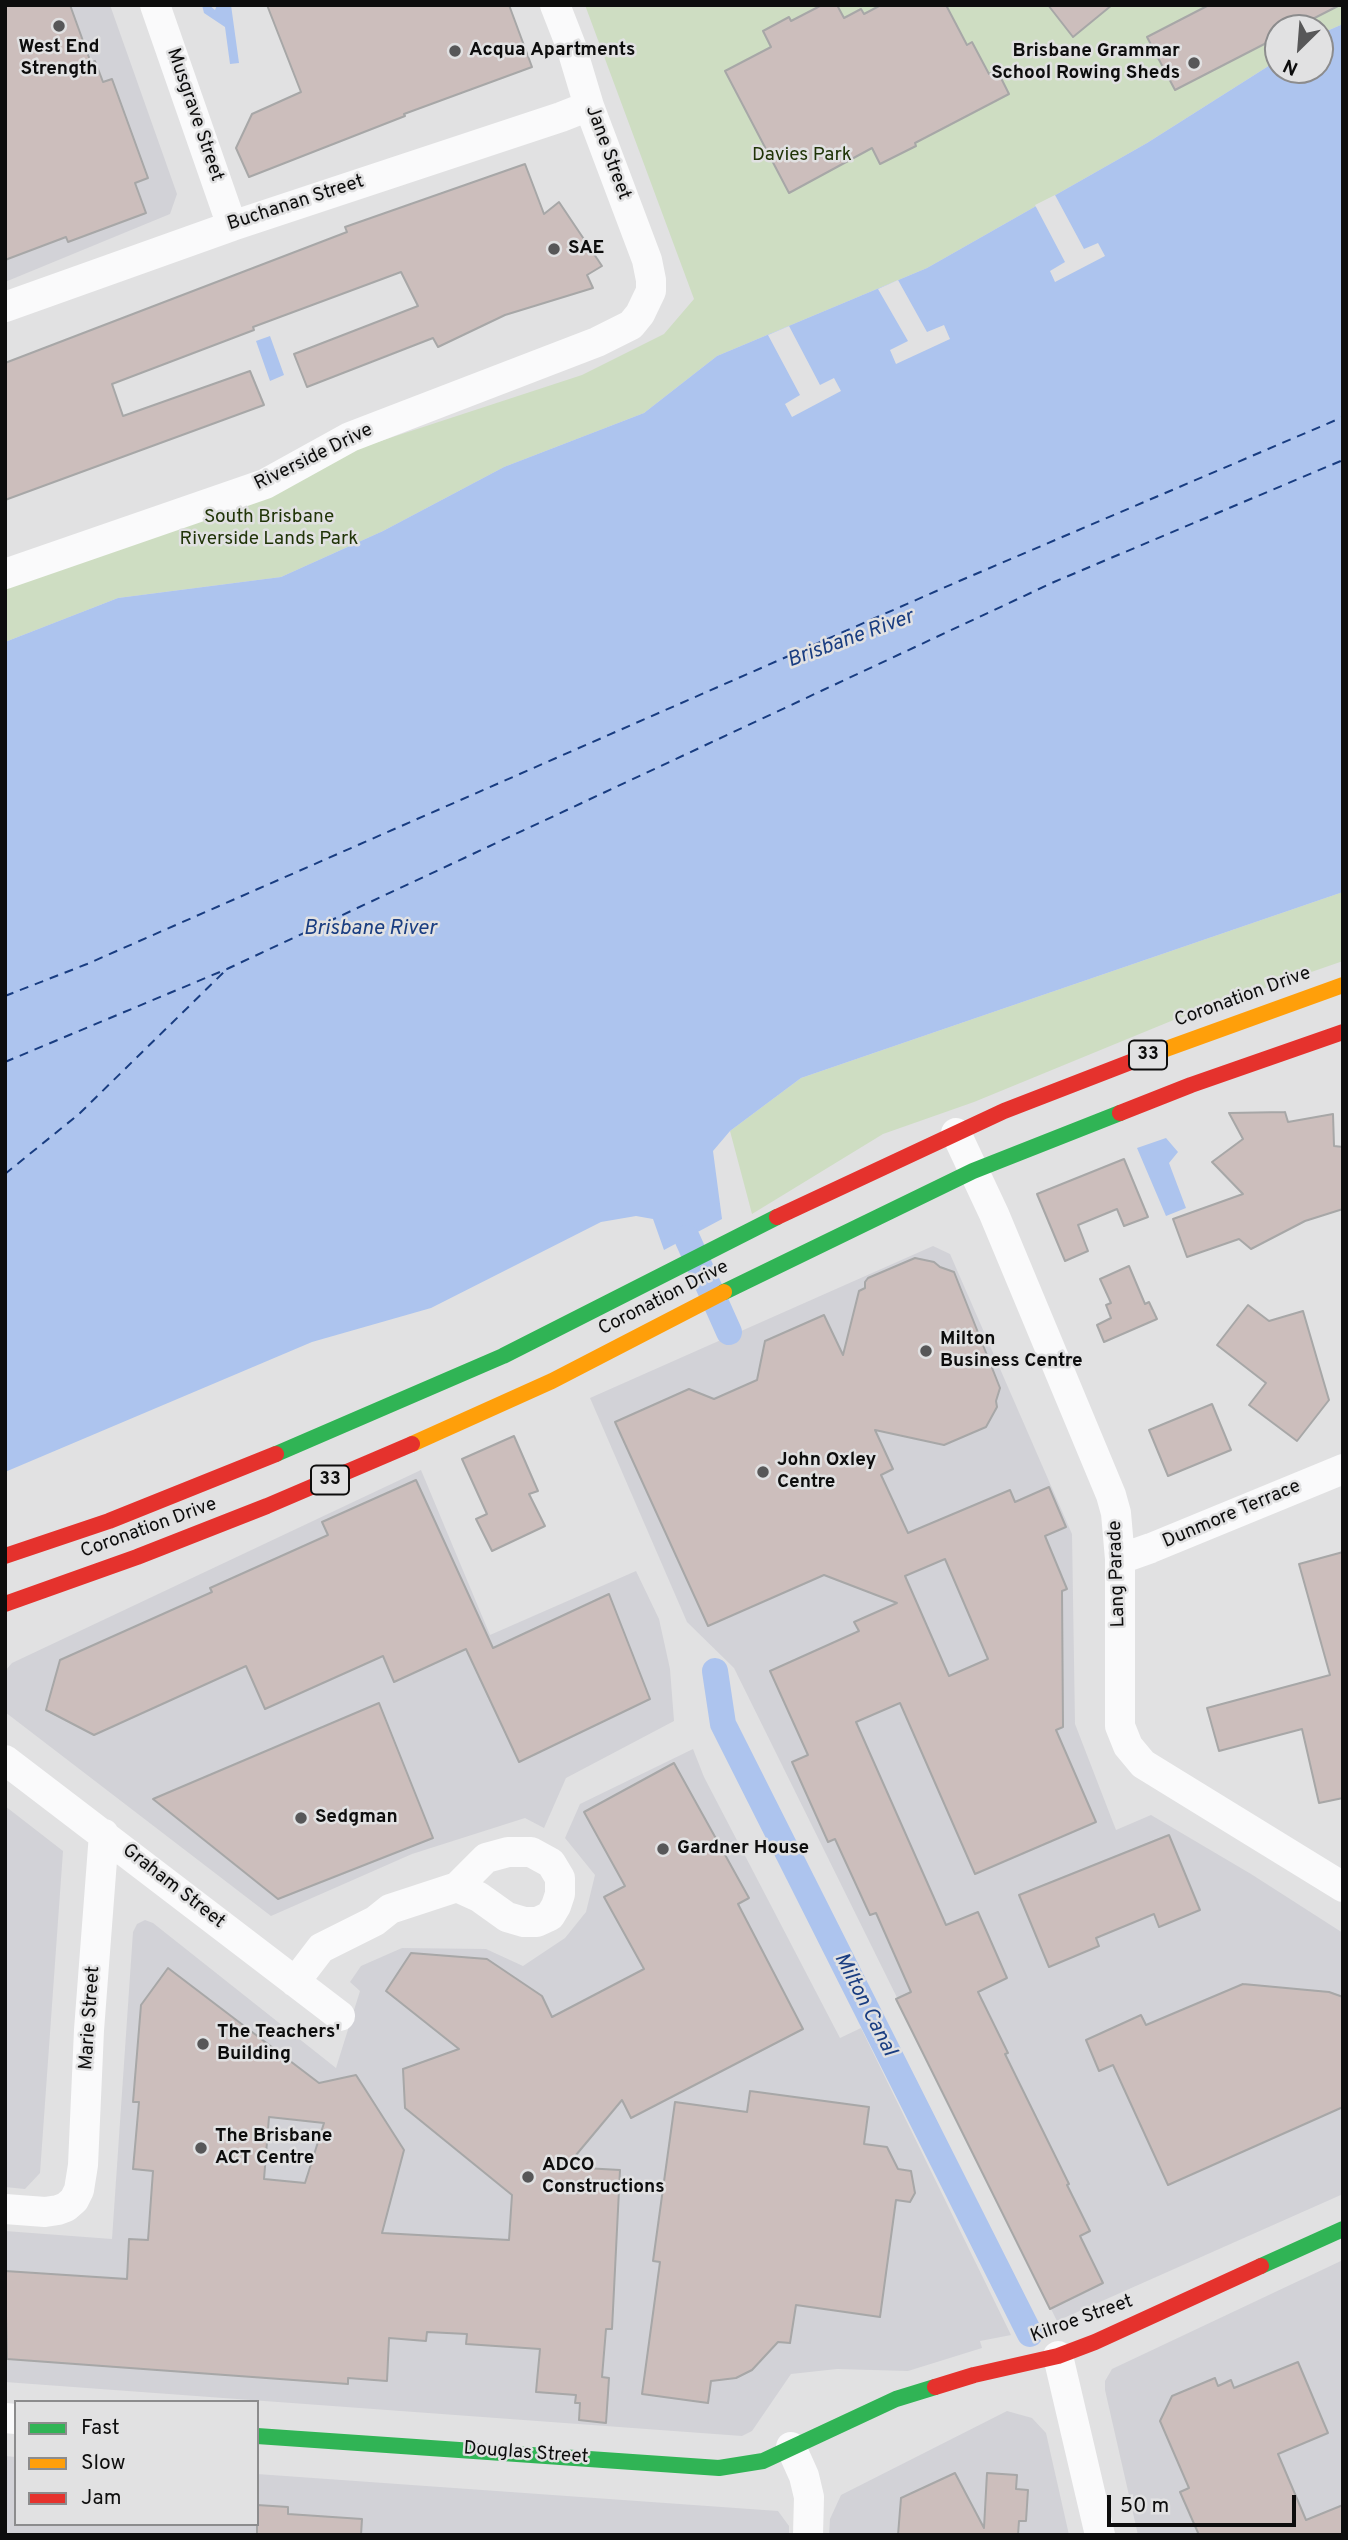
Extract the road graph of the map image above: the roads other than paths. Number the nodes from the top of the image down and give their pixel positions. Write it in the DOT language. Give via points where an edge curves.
graph roads {
  1 [pos="155,5"];
  2 [pos="555,5"];
  3 [pos="589,106"];
  4 [pos="232,226"];
  5 [pos="647,302"];
  6 [pos="5,307"];
  7 [pos="5,574"];
  8 [pos="1343,985"];
  9 [pos="1343,1032"];
  10 [pos="956,1133"];
  11 [pos="973,1171"];
  12 [pos="1343,1469"];
  13 [pos="5,1556"];
  14 [pos="1120,1559"];
  15 [pos="5,1604"];
  16 [pos="5,1760"];
  17 [pos="104,1834"];
  18 [pos="457,1887"];
  19 [pos="1343,1887"];
  20 [pos="296,1982"];
  21 [pos="340,2017"];
  22 [pos="5,2209"];
  23 [pos="1343,2229"];
  24 [pos="1058,2356"];
  25 [pos="259,2436"];
  26 [pos="791,2447"];
  27 [pos="808,2535"];
  28 [pos="1100,2535"];
  1 -- 4 [label="street, Musgrave Street"];
  2 -- 3 [label="street, Jane Street"];
  3 -- 4 [label="street, Buchanan Street"];
  3 -- 5 [label="street, Jane Street" via="647,260 651,280"];
  4 -- 6 [label="street, Buchanan Street"];
  5 -- 7 [label="street, Riverside Drive" via="620,332 350,437 265,484"];
  8 -- 10 [label="main road, Coronation Drive / 33" via="1166,1048"];
  9 -- 11 [label="main road, Coronation Drive / 33"];
  10 -- 11 [label="street, Lang Parade"];
  10 -- 13 [label="main road, Coronation Drive / 33" via="852,1180 503,1356 221,1478"];
  11 -- 14 [label="street, Lang Parade" via="1111,1495"];
  11 -- 15 [label="main road, Coronation Drive / 33" via="494,1408 267,1506"];
  12 -- 14 [label="street, Dunmore Terrace"];
  14 -- 19 [label="street, Lang Parade" via="1120,1726 1134,1755"];
  16 -- 17 [label="street, Graham Street"];
  17 -- 20 [label="street, Graham Street"];
  17 -- 22 [label="street, Marie Street" via="79,2190 66,2207 45,2212"];
  18 -- 20 [label="street" via="390,1909 321,1948"];
  20 -- 21 [label="street, Graham Street"];
  23 -- 24 [label="main road, Kilroe Street"];
  24 -- 26 [label="main road, Kilroe Street" via="896,2399"];
  24 -- 28 [label="street"];
  25 -- 26 [label="main road, Douglas Street" via="719,2468 746,2465"];
  26 -- 27 [label="street" via="809,2497"];
}
